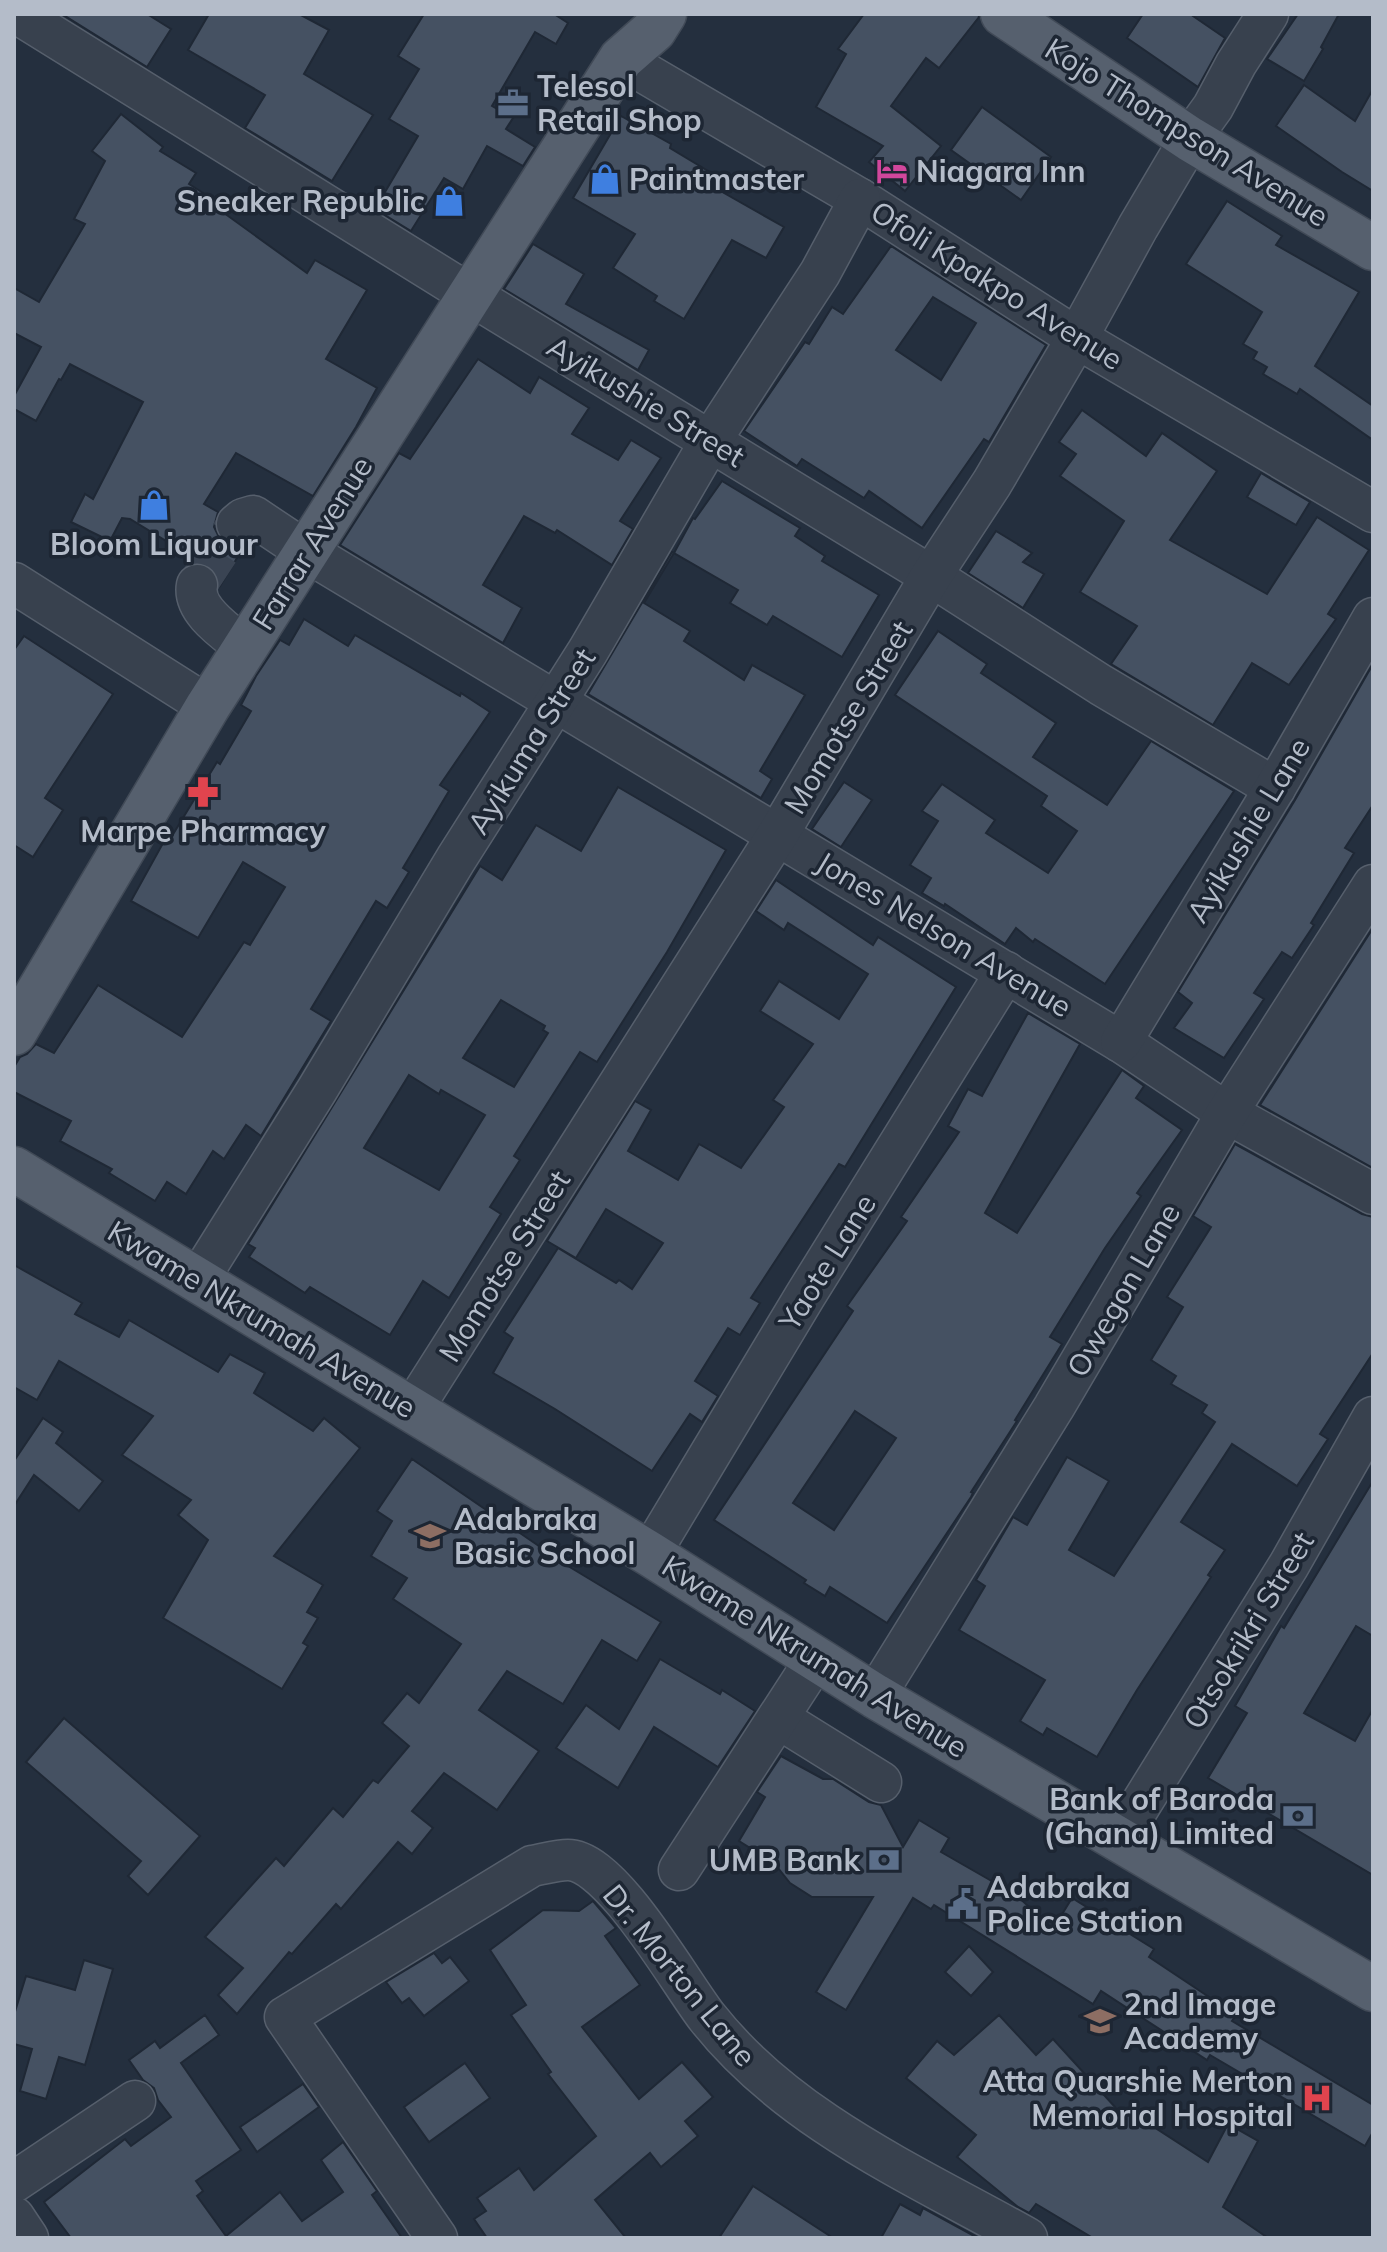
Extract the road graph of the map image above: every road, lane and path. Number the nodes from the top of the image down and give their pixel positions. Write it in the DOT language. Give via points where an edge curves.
graph roads {
  1 [pos="18,14"];
  2 [pos="629,14"];
  3 [pos="664,14"];
  4 [pos="1003,14"];
  5 [pos="1268,14"];
  6 [pos="621,59"];
  7 [pos="1190,139"];
  8 [pos="860,199"];
  9 [pos="1373,248"];
  10 [pos="469,294"];
  11 [pos="1077,338"];
  12 [pos="711,440"];
  13 [pos="1373,512"];
  14 [pos="237,524"];
  15 [pos="307,552"];
  16 [pos="931,576"];
  17 [pos="14,583"];
  18 [pos="197,585"];
  19 [pos="1373,618"];
  20 [pos="246,648"];
  21 [pos="556,701"];
  22 [pos="208,706"];
  23 [pos="1275,788"];
  24 [pos="778,834"];
  25 [pos="1373,885"];
  26 [pos="1006,972"];
  27 [pos="14,1033"];
  28 [pos="1121,1042"];
  29 [pos="1227,1113"];
  30 [pos="14,1169"];
  31 [pos="1373,1194"];
  32 [pos="198,1280"];
  33 [pos="412,1410"];
  34 [pos="1373,1417"];
  35 [pos="650,1554"];
  36 [pos="816,1659"];
  37 [pos="875,1696"];
  38 [pos="778,1718"];
  39 [pos="881,1782"];
  40 [pos="1118,1841"];
  41 [pos="679,1870"];
  42 [pos="1370,1979"];
  43 [pos="135,2101"];
  44 [pos="14,2182"];
  45 [pos="14,2217"];
  46 [pos="28,2238"];
  47 [pos="437,2238"];
  48 [pos="1027,2238"];
  1 -- 10 [label="street, Ayikushie Street"];
  2 -- 6 [label="main road, Farrar Avenue"];
  3 -- 6 [label="main road, Farrar Avenue"];
  4 -- 7 [label="main road, Kojo Thompson Avenue"];
  5 -- 7 [label="street, Momotse Street"];
  6 -- 8 [label="street, Ofoli Kpakpo Avenue"];
  6 -- 10 [label="main road, Farrar Avenue"];
  7 -- 9 [label="main road, Kojo Thompson Avenue"];
  7 -- 11 [label="street, Momotse Street"];
  8 -- 11 [label="street, Ofoli Kpakpo Avenue"];
  8 -- 12 [label="street, Ayikuma Street" via="820,273"];
  10 -- 12 [label="street, Ayikushie Street"];
  10 -- 15 [label="main road, Farrar Avenue"];
  11 -- 13 [label="street, Ofoli Kpakpo Avenue"];
  11 -- 16 [label="street, Momotse Street"];
  12 -- 16 [label="street, Ayikushie Street"];
  12 -- 21 [label="street, Ayikuma Street"];
  14 -- 15 [label="street, Jones Nelson Avenue" via="253,516"];
  15 -- 20 [label="main road, Farrar Avenue"];
  15 -- 21 [label="street, Jones Nelson Avenue"];
  16 -- 23 [label="street, Ayikushie Street"];
  16 -- 24 [label="street, Momotse Street"];
  17 -- 22 [label="street"];
  18 -- 20 [label="street" via="195,595 202,607"];
  19 -- 23 [label="street, Ayikushie Lane"];
  20 -- 22 [label="main road, Farrar Avenue"];
  21 -- 24 [label="street, Jones Nelson Avenue"];
  21 -- 32 [label="street, Ayikuma Street"];
  22 -- 27 [label="main road, Farrar Avenue"];
  23 -- 28 [label="street, Ayikushie Lane"];
  24 -- 26 [label="street, Jones Nelson Avenue"];
  24 -- 33 [label="street, Momotse Street"];
  25 -- 29 [label="street, Owegon Lane"];
  26 -- 28 [label="street, Jones Nelson Avenue"];
  26 -- 35 [label="street, Yaote Lane"];
  28 -- 29 [label="street, Jones Nelson Avenue"];
  29 -- 31 [label="street, Jones Nelson Avenue"];
  29 -- 37 [label="street, Owegon Lane"];
  30 -- 32 [label="main road, Kwame Nkrumah Avenue"];
  32 -- 33 [label="main road, Kwame Nkrumah Avenue"];
  33 -- 35 [label="main road, Kwame Nkrumah Avenue"];
  34 -- 40 [label="street, Otsokrikri Street" via="1289,1565"];
  35 -- 36 [label="main road, Kwame Nkrumah Avenue"];
  36 -- 37 [label="main road, Kwame Nkrumah Avenue"];
  36 -- 38 [label="street"];
  37 -- 40 [label="main road, Kwame Nkrumah Avenue"];
  38 -- 39 [label="street"];
  38 -- 41 [label="street"];
  40 -- 42 [label="main road, Kwame Nkrumah Avenue"];
  43 -- 44 [label="street"];
  45 -- 46 [label="street"];
  47 -- 48 [label="street, Dr. Morton Lane" via="285,2017 532,1866 571,1859 618,1893 706,2016 749,2065 818,2120"];
}
